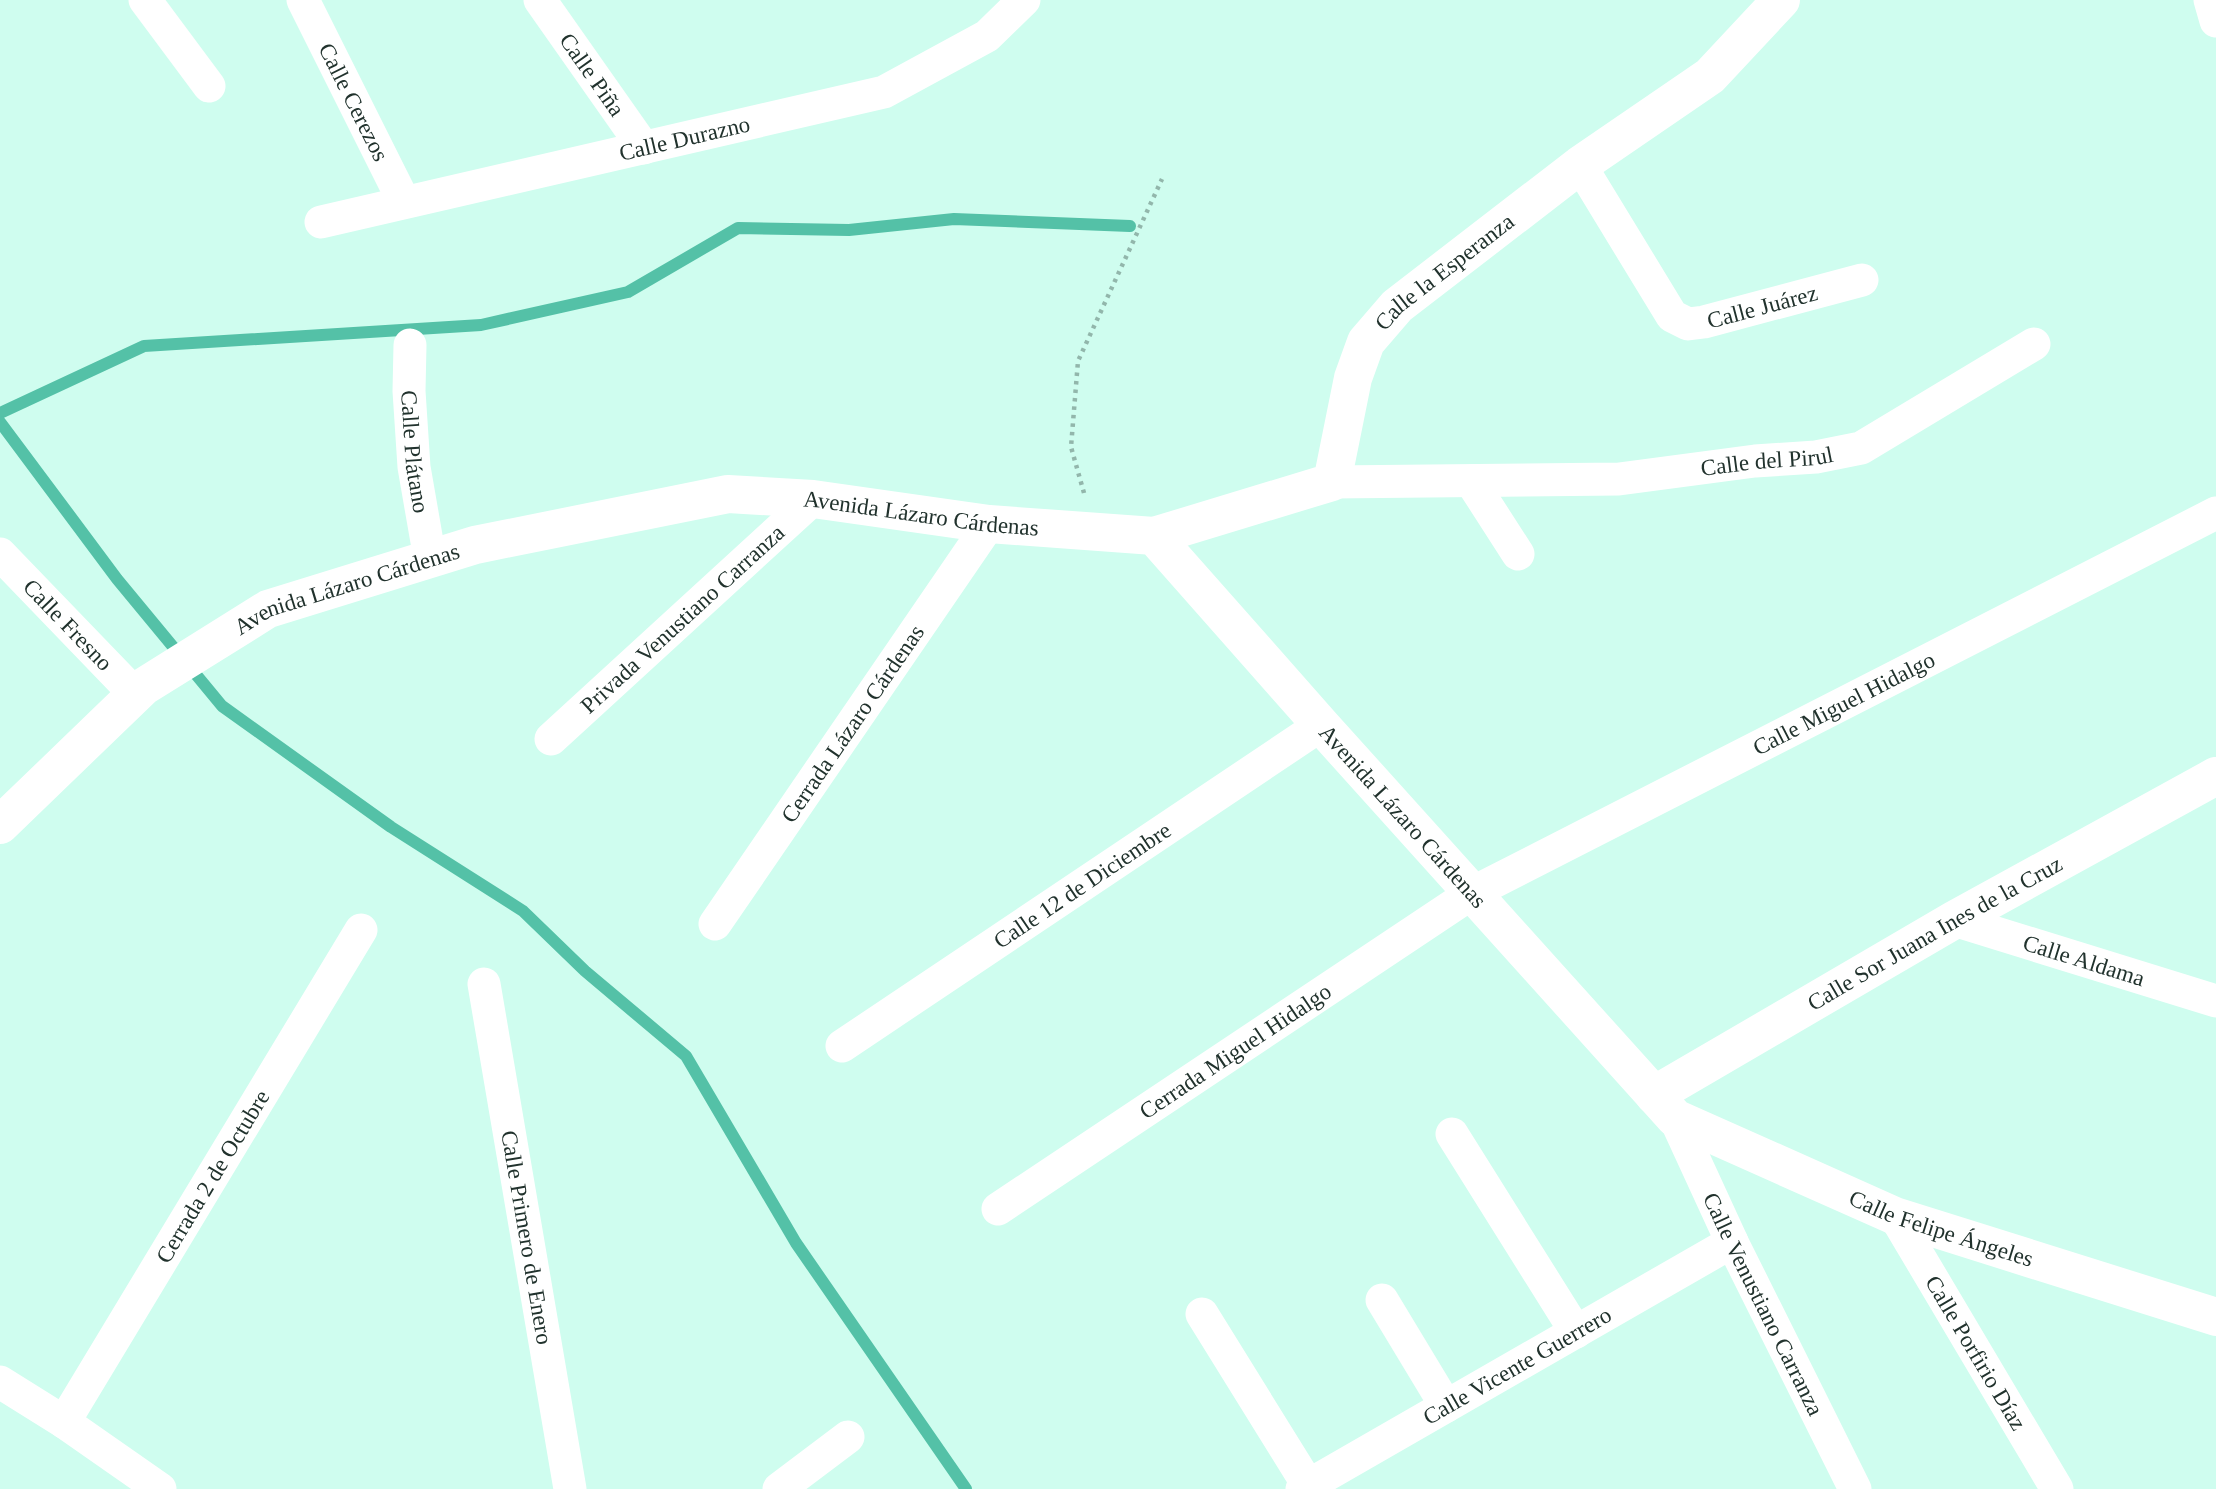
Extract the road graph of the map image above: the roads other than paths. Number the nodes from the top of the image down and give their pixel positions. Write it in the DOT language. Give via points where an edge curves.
graph roads {
  1 [pos="145,0"];
  2 [pos="303,0"];
  3 [pos="540,0"];
  4 [pos="1024,0"];
  5 [pos="1781,0"];
  6 [pos="2210,0"];
  7 [pos="2216,20"];
  8 [pos="209,86"];
  9 [pos="644,148"];
  10 [pos="1580,165"];
  11 [pos="404,202"];
  12 [pos="321,222"];
  13 [pos="1862,280"];
  14 [pos="2034,344"];
  15 [pos="410,345"];
  16 [pos="1471,481"];
  17 [pos="1332,482"];
  18 [pos="813,499"];
  19 [pos="2216,513"];
  20 [pos="989,524"];
  21 [pos="1154,536"];
  22 [pos="0,554"];
  23 [pos="1518,554"];
  24 [pos="429,559"];
  25 [pos="139,690"];
  26 [pos="1321,725"];
  27 [pos="551,739"];
  28 [pos="2216,776"];
  29 [pos="0,825"];
  30 [pos="1472,893"];
  31 [pos="1954,920"];
  32 [pos="715,924"];
  33 [pos="361,930"];
  34 [pos="484,985"];
  35 [pos="2216,1001"];
  36 [pos="842,1046"];
  37 [pos="1665,1106"];
  38 [pos="1452,1134"];
  39 [pos="998,1209"];
  40 [pos="1895,1216"];
  41 [pos="1732,1242"];
  42 [pos="1382,1300"];
  43 [pos="1202,1314"];
  44 [pos="2216,1317"];
  45 [pos="1576,1332"];
  46 [pos="0,1382"];
  47 [pos="1446,1406"];
  48 [pos="64,1422"];
  49 [pos="848,1437"];
  50 [pos="1305,1487"];
  51 [pos="160,1489"];
  52 [pos="570,1489"];
  53 [pos="779,1489"];
  54 [pos="1855,1489"];
  55 [pos="2057,1489"];
  1 -- 8 [label="street"];
  2 -- 11 [label="street, Calle Cerezos"];
  3 -- 9 [label="street, Calle Piña"];
  4 -- 9 [label="street, Calle Durazno" via="987,36 884,92"];
  5 -- 10 [label="street, Calle la Esperanza" via="1710,76"];
  6 -- 7 [label="street"];
  9 -- 11 [label="street, Calle Durazno"];
  10 -- 13 [label="street, Calle Juárez" via="1672,316 1688,324"];
  10 -- 17 [label="street, Calle la Esperanza" via="1396,306 1366,342 1353,378"];
  11 -- 12 [label="street, Calle Durazno"];
  14 -- 16 [label="street, Calle del Pirul" via="1861,448 1619,479"];
  15 -- 24 [label="street, Calle Plátano" via="414,467"];
  16 -- 17 [label="street, Calle del Pirul"];
  16 -- 23 [label="street"];
  17 -- 21 [label="street"];
  18 -- 20 [label="street, Avenida Lázaro Cárdenas"];
  18 -- 24 [label="street, Avenida Lázaro Cárdenas" via="728,494 474,545"];
  18 -- 27 [label="street, Privada Venustiano Carranza"];
  19 -- 30 [label="street, Calle Miguel Hidalgo"];
  20 -- 21 [label="street, Avenida Lázaro Cárdenas"];
  20 -- 32 [label="street, Cerrada Lázaro Cárdenas"];
  21 -- 26 [label="street, Avenida Lázaro Cárdenas"];
  22 -- 25 [label="street, Calle Fresno"];
  24 -- 25 [label="street, Avenida Lázaro Cárdenas" via="268,610"];
  25 -- 29 [label="street, Avenida Lázaro Cárdenas"];
  26 -- 30 [label="street, Avenida Lázaro Cárdenas"];
  26 -- 36 [label="street, Calle 12 de Diciembre"];
  28 -- 31 [label="street, Calle Sor Juana Ines de la Cruz"];
  30 -- 37 [label="street, Avenida Lázaro Cárdenas"];
  30 -- 39 [label="street, Cerrada Miguel Hidalgo"];
  31 -- 35 [label="street, Calle Aldama"];
  31 -- 37 [label="street, Calle Sor Juana Ines de la Cruz"];
  33 -- 48 [label="street, Cerrada 2 de Octubre"];
  34 -- 52 [label="street, Calle Primero de Enero"];
  37 -- 40 [label="street, Calle Felipe Ángeles"];
  37 -- 41 [label="street, Calle Venustiano Carranza"];
  38 -- 45 [label="street"];
  40 -- 44 [label="street, Calle Felipe Ángeles"];
  40 -- 55 [label="street, Calle Porfirio Díaz"];
  41 -- 45 [label="street, Calle Vicente Guerrero"];
  41 -- 54 [label="street, Calle Venustiano Carranza"];
  42 -- 47 [label="street"];
  43 -- 50 [label="street"];
  45 -- 47 [label="street, Calle Vicente Guerrero"];
  46 -- 48 [label="street"];
  47 -- 50 [label="street, Calle Vicente Guerrero"];
  48 -- 51 [label="street"];
  49 -- 53 [label="street"];
}
